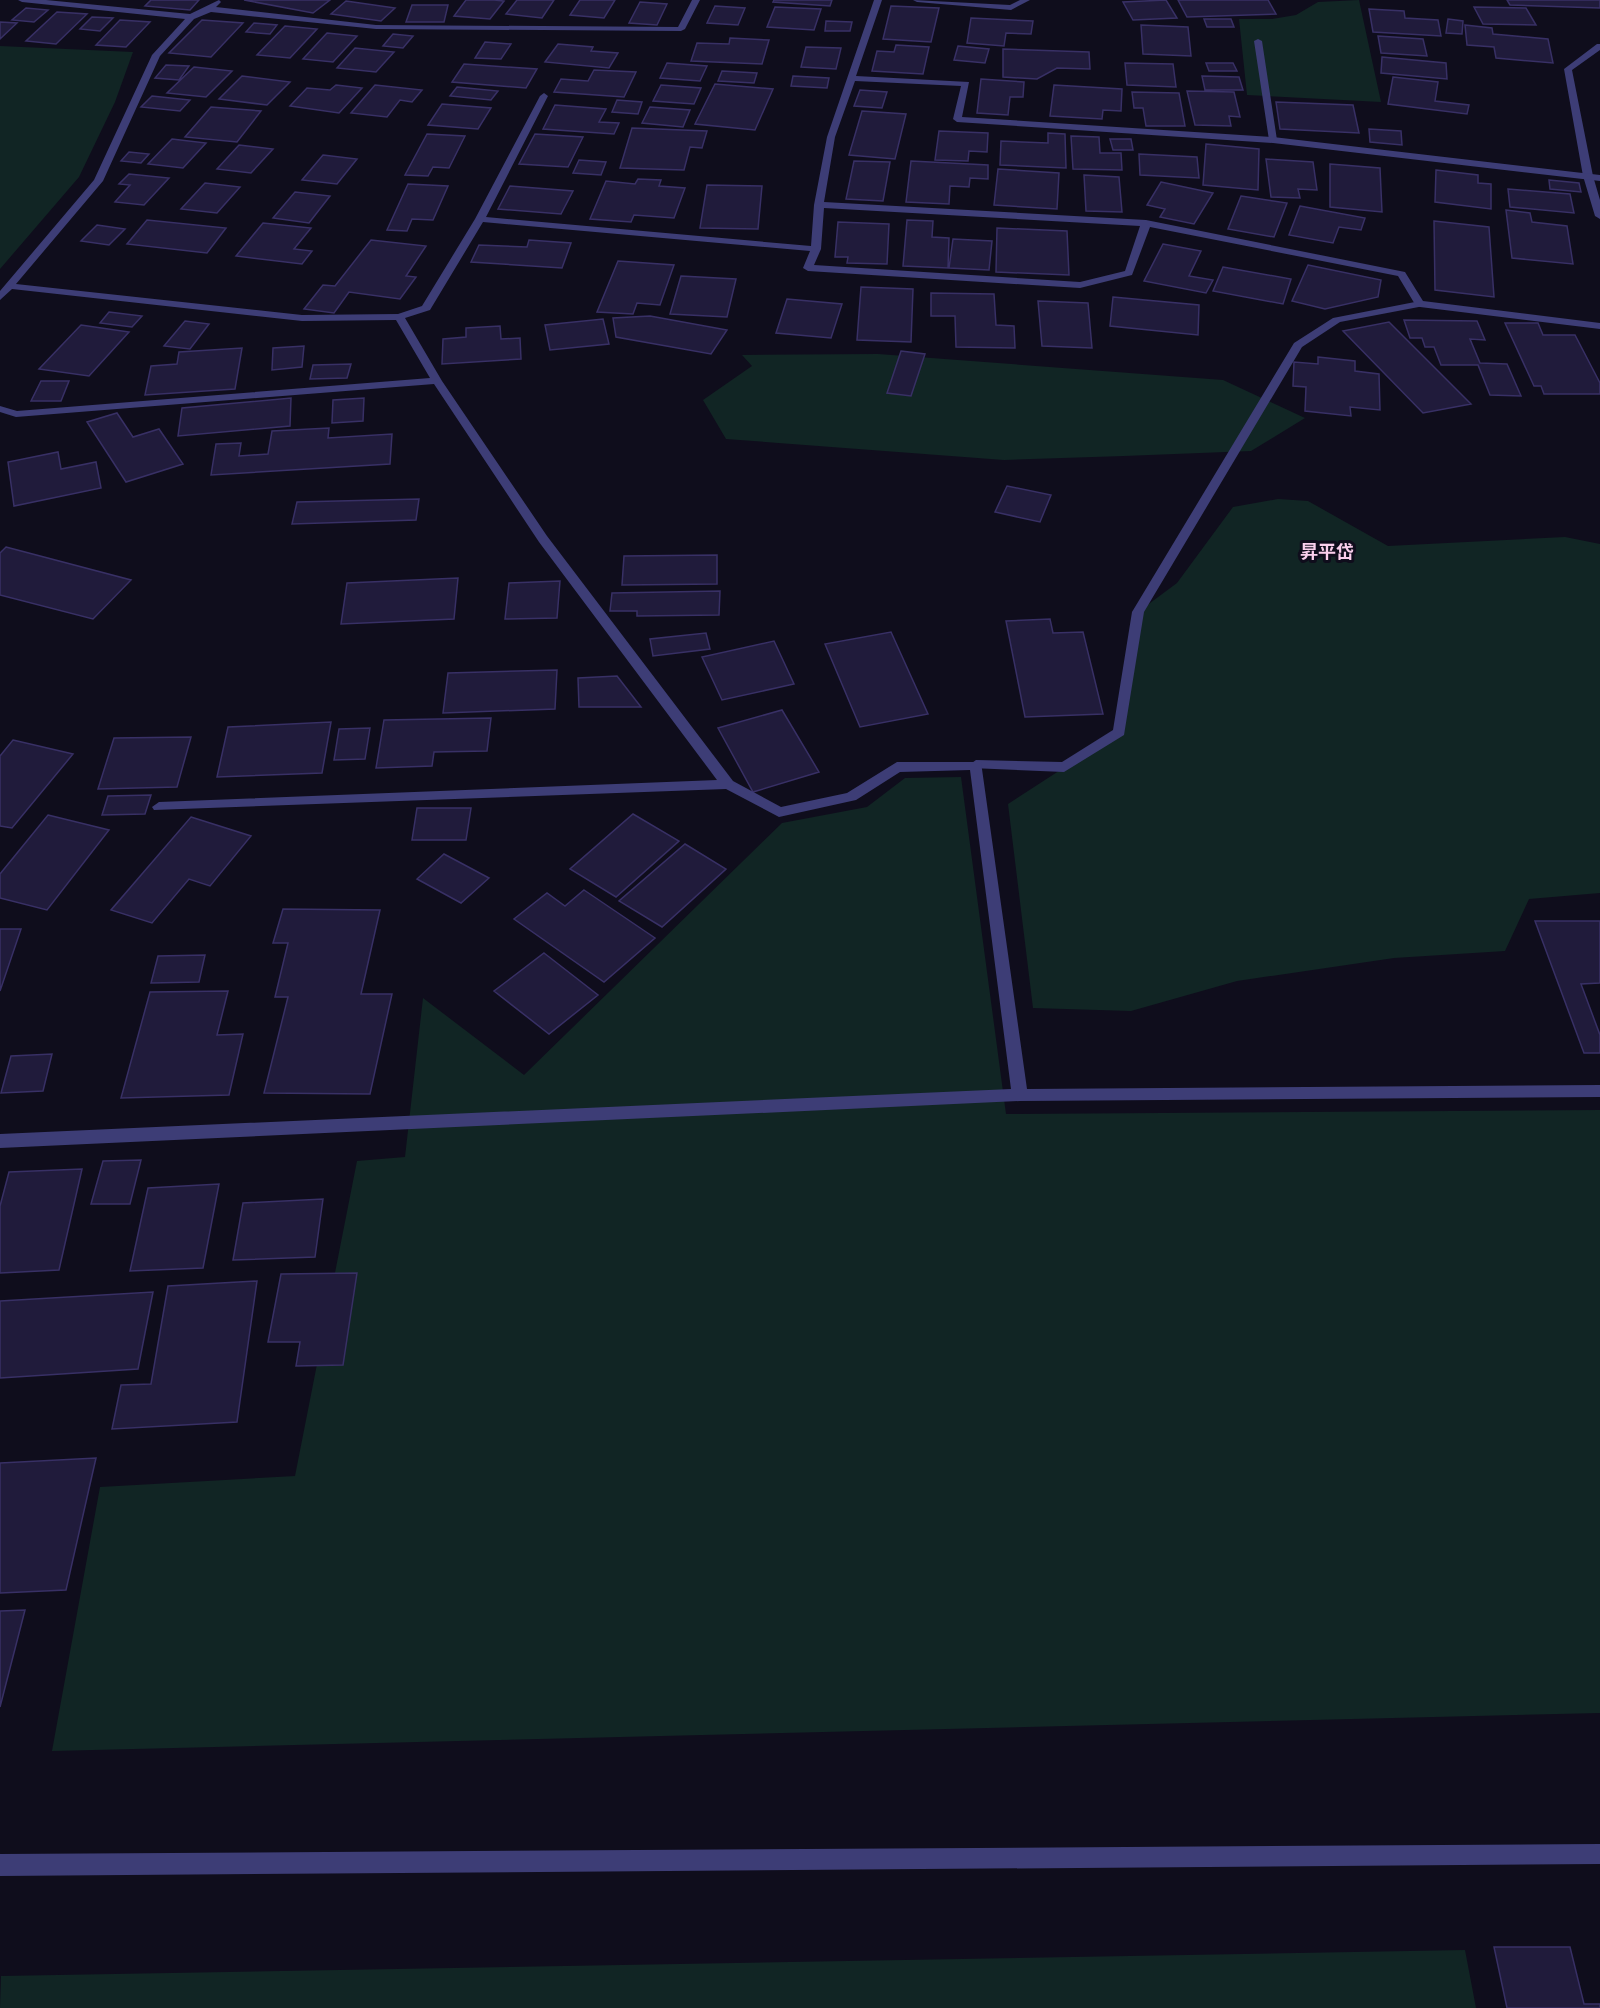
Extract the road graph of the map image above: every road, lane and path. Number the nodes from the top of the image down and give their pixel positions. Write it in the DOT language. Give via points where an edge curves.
graph roads {
  1 [pos="22,0"];
  2 [pos="219,0"];
  3 [pos="696,0"];
  4 [pos="878,0"];
  5 [pos="917,0"];
  6 [pos="1026,0"];
  7 [pos="210,9"];
  8 [pos="192,17"];
  9 [pos="1258,41"];
  10 [pos="1600,46"];
  11 [pos="853,78"];
  12 [pos="544,96"];
  13 [pos="1273,140"];
  14 [pos="1588,176"];
  15 [pos="1600,178"];
  16 [pos="819,206"];
  17 [pos="1600,216"];
  18 [pos="480,219"];
  19 [pos="1146,223"];
  20 [pos="816,249"];
  21 [pos="9,286"];
  22 [pos="0,297"];
  23 [pos="1420,304"];
  24 [pos="399,317"];
  25 [pos="1600,326"];
  26 [pos="437,381"];
  27 [pos="0,409"];
  28 [pos="976,765"];
  29 [pos="728,784"];
  30 [pos="159,807"];
  31 [pos="1600,1091"];
  32 [pos="1020,1095"];
  33 [pos="0,1141"];
  34 [pos="1600,1854"];
  35 [pos="0,1865"];
  1 -- 8 [label="street"];
  2 -- 7 [label="street"];
  3 -- 7 [label="street" via="681,29 376,27"];
  4 -- 11 [label="street"];
  5 -- 6 [label="street" via="1011,8"];
  7 -- 8 [label="street"];
  8 -- 21 [label="street" via="156,54 99,182"];
  9 -- 13 [label="street"];
  10 -- 14 [label="street" via="1568,69"];
  11 -- 13 [label="street" via="966,84 957,119"];
  11 -- 16 [label="street" via="831,137"];
  12 -- 18 [label="street"];
  13 -- 14 [label="street"];
  14 -- 15 [label="street"];
  14 -- 17 [label="street"];
  16 -- 19 [label="street"];
  16 -- 20 [label="street"];
  18 -- 20 [label="street"];
  18 -- 24 [label="street" via="426,308"];
  19 -- 20 [label="street" via="1129,273 1080,285 808,268"];
  19 -- 23 [label="street" via="1402,274"];
  21 -- 22 [label="street"];
  21 -- 24 [label="street" via="302,318"];
  23 -- 25 [label="street"];
  23 -- 28 [label="street" via="1337,320 1298,345 1138,612 1119,732 1064,766"];
  24 -- 26 [label="street"];
  26 -- 27 [label="street" via="16,414"];
  26 -- 29 [label="street" via="543,539"];
  28 -- 29 [label="street" via="897,767 851,797 779,812"];
  28 -- 32 [label="street"];
  29 -- 30 [label="street"];
  31 -- 32 [label="street"];
  32 -- 33 [label="street"];
  34 -- 35 [label="street"];
}
